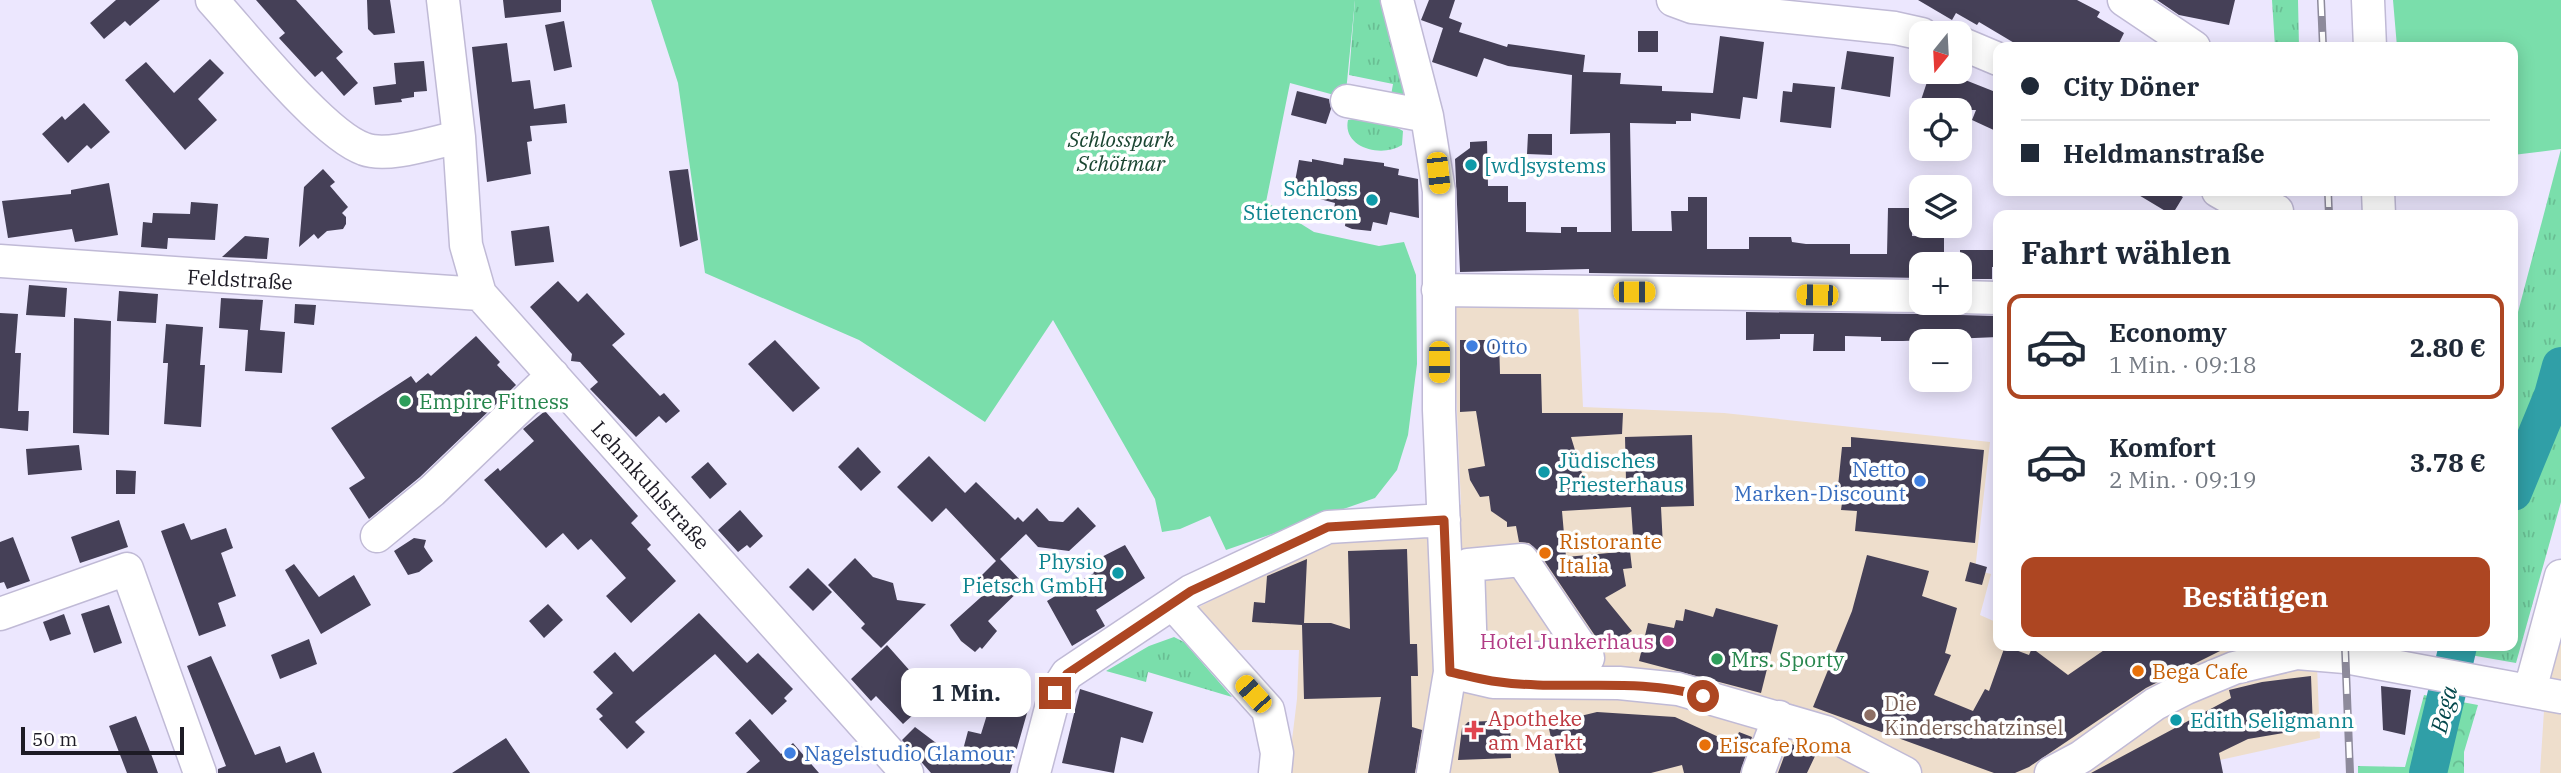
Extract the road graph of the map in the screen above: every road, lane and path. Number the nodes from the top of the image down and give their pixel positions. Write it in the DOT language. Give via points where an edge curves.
graph roads {
  1 [pos="212,0"];
  2 [pos="443,0"];
  3 [pos="1397,0"];
  4 [pos="1673,0"];
  5 [pos="2124,0"];
  6 [pos="2368,0"];
  7 [pos="1909,32"];
  8 [pos="2187,42"];
  9 [pos="2370,42"];
  10 [pos="1972,48"];
  11 [pos="1993,57"];
  12 [pos="1347,101"];
  13 [pos="1427,116"];
  14 [pos="459,137"];
  15 [pos="2227,196"];
  16 [pos="2277,206"];
  17 [pos="2251,210"];
  18 [pos="2251,210"];
  19 [pos="0,261"];
  20 [pos="1438,290"];
  21 [pos="480,295"];
  22 [pos="1909,296"];
  23 [pos="1972,297"];
  24 [pos="1993,298"];
  25 [pos="553,375"];
  26 [pos="1444,520"];
  27 [pos="377,537"];
  28 [pos="2561,576"];
  29 [pos="1173,604"];
  30 [pos="0,614"];
  31 [pos="2289,651"];
  32 [pos="2330,651"];
  33 [pos="2382,654"];
  34 [pos="1450,672"];
  35 [pos="2530,691"];
  36 [pos="2561,697"];
  37 [pos="1779,717"];
  38 [pos="200,773"];
  39 [pos="906,773"];
  40 [pos="1034,773"];
  41 [pos="1275,773"];
  42 [pos="1433,773"];
  43 [pos="1758,773"];
  44 [pos="1905,773"];
  45 [pos="2051,773"];
  1 -- 14 [label="street" via="335,134 366,150 400,150"];
  2 -- 14 [label="street, Lehmkuhlstraße"];
  3 -- 13 [label="street"];
  4 -- 7 [label="street" via="1692,7"];
  5 -- 8 [label="street"];
  6 -- 9 [label="street"];
  10 -- 11 [label="street"];
  12 -- 13 [label="street"];
  13 -- 20 [label="street" via="1439,191"];
  14 -- 21 [label="street, Lehmkuhlstraße" via="466,244"];
  15 -- 18 [label="street"];
  16 -- 17 [label="street"];
  19 -- 21 [label="street, Feldstraße"];
  20 -- 22 [label="street"];
  20 -- 26 [label="street"];
  21 -- 25 [label="street, Lehmkuhlstraße"];
  23 -- 24 [label="street"];
  25 -- 27 [label="street"];
  25 -- 39 [label="street, Lehmkuhlstraße"];
  26 -- 29 [label="street" via="1328,527 1238,567"];
  26 -- 34 [label="street"];
  28 -- 35 [label="street"];
  29 -- 40 [label="street" via="1067,674 1055,693"];
  29 -- 41 [label="street" via="1268,710 1277,752"];
  30 -- 38 [label="street" via="127,569"];
  31 -- 45 [label="street" via="2186,688"];
  32 -- 33 [label="street"];
  33 -- 35 [label="street" via="2411,668"];
  34 -- 37 [label="street" via="1493,681 1678,689"];
  34 -- 42 [label="street"];
  35 -- 36 [label="street"];
  37 -- 43 [label="street"];
  37 -- 44 [label="street" via="1826,732"];
}
